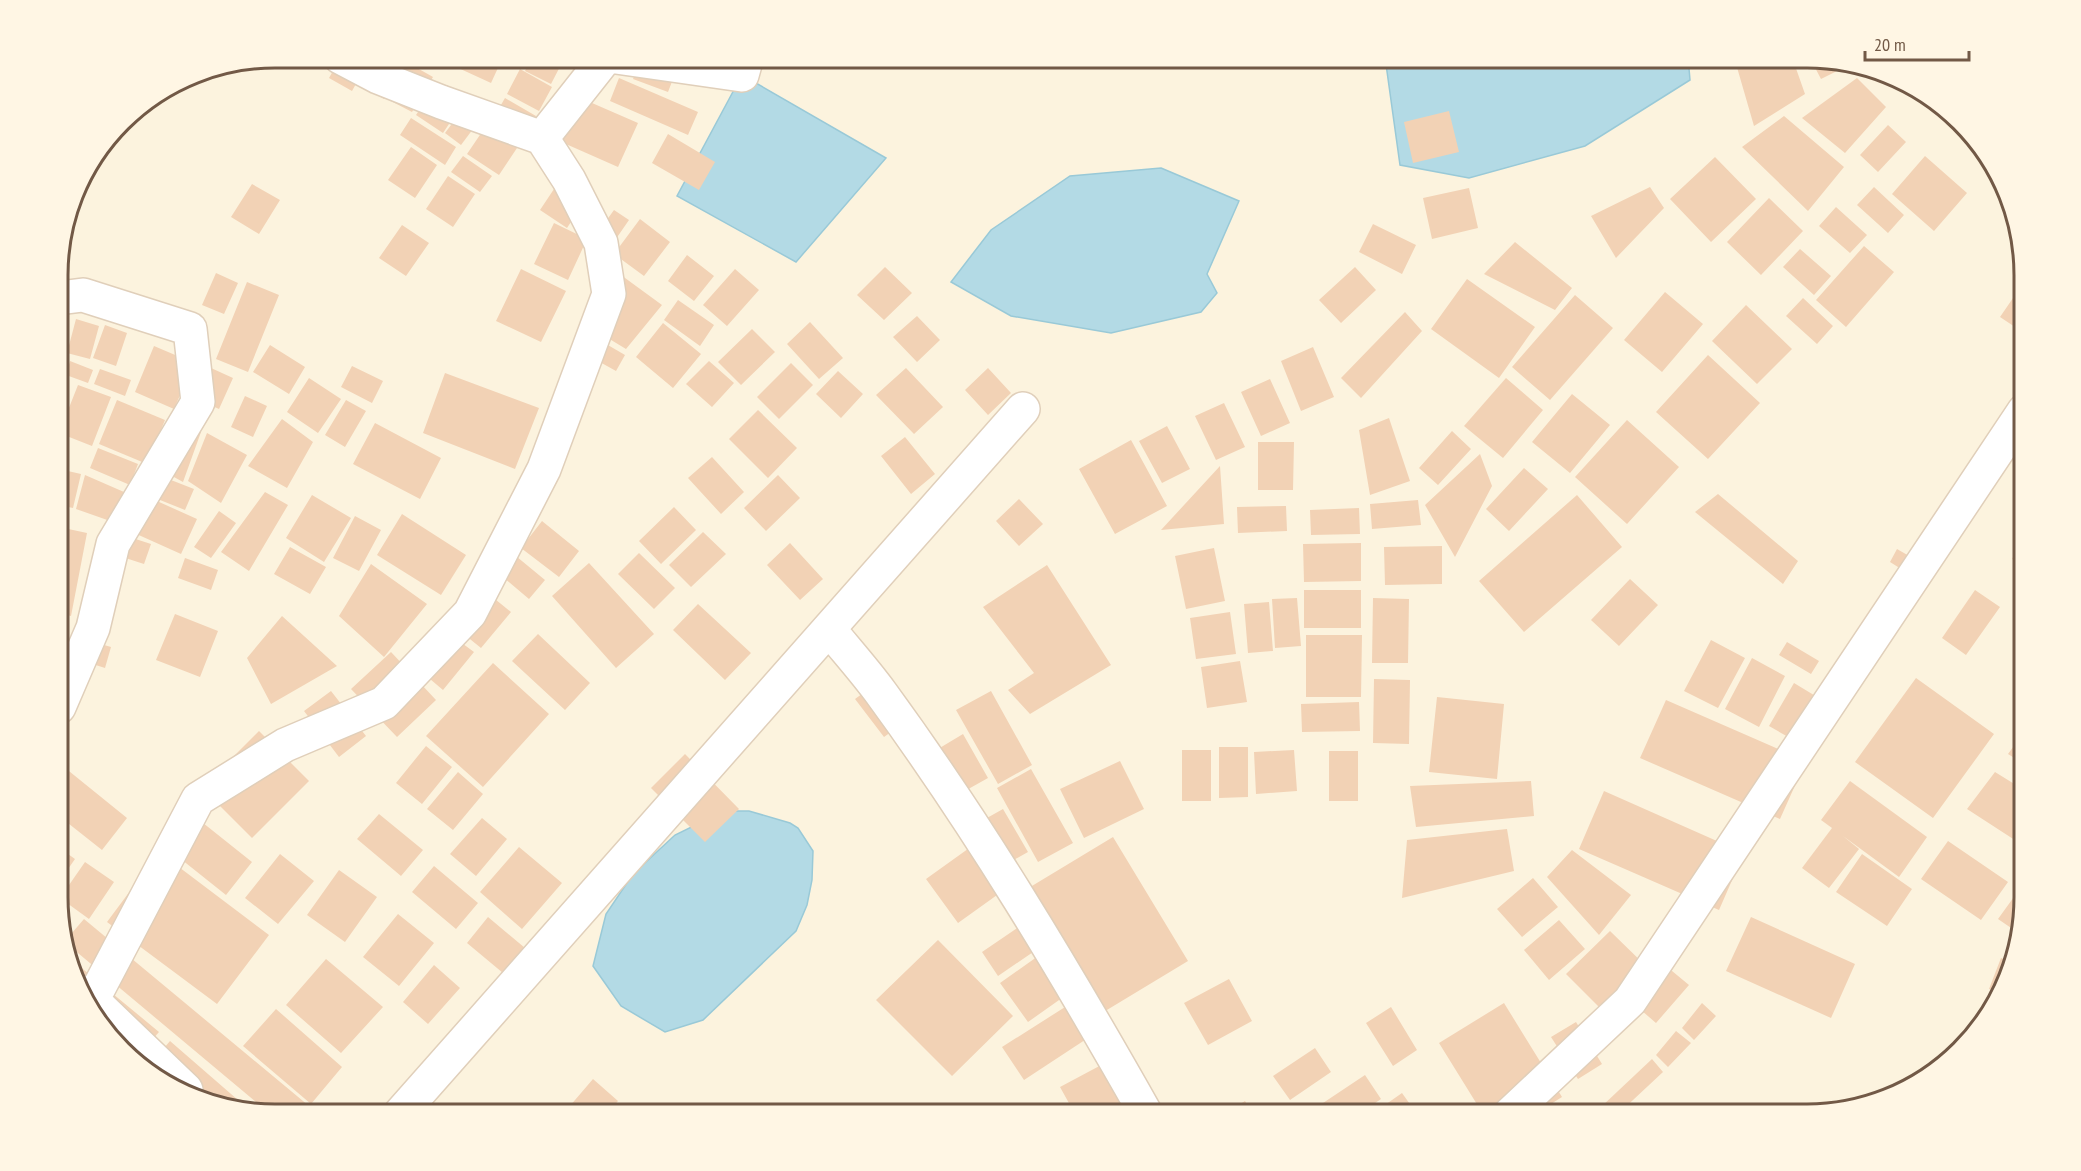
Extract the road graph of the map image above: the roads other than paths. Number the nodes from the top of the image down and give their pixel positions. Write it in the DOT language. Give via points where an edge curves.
graph roads {
  1 [pos="361,68"];
  2 [pos="597,68"];
  3 [pos="693,68"];
  4 [pos="744,68"];
  5 [pos="542,138"];
  6 [pos="68,297"];
  7 [pos="1023,409"];
  8 [pos="2013,427"];
  9 [pos="829,629"];
  10 [pos="68,686"];
  11 [pos="92,993"];
  12 [pos="101,1010"];
  13 [pos="172,1076"];
  14 [pos="1140,1103"];
  15 [pos="1521,1103"];
  16 [pos="409,1104"];
  1 -- 5 [label="street"];
  2 -- 5 [label="street"];
  3 -- 4 [label="street" via="742,75"];
  5 -- 11 [label="street" via="601,243 609,294 544,469 470,613 384,702 285,745 198,799"];
  6 -- 10 [label="street" via="83,295 190,328 198,402 113,544 93,628"];
  7 -- 9 [label="street"];
  8 -- 15 [label="street" via="1630,1001"];
  9 -- 14 [label="street" via="880,691 984,842"];
  9 -- 16 [label="street"];
  12 -- 13 [label="street"];
}
